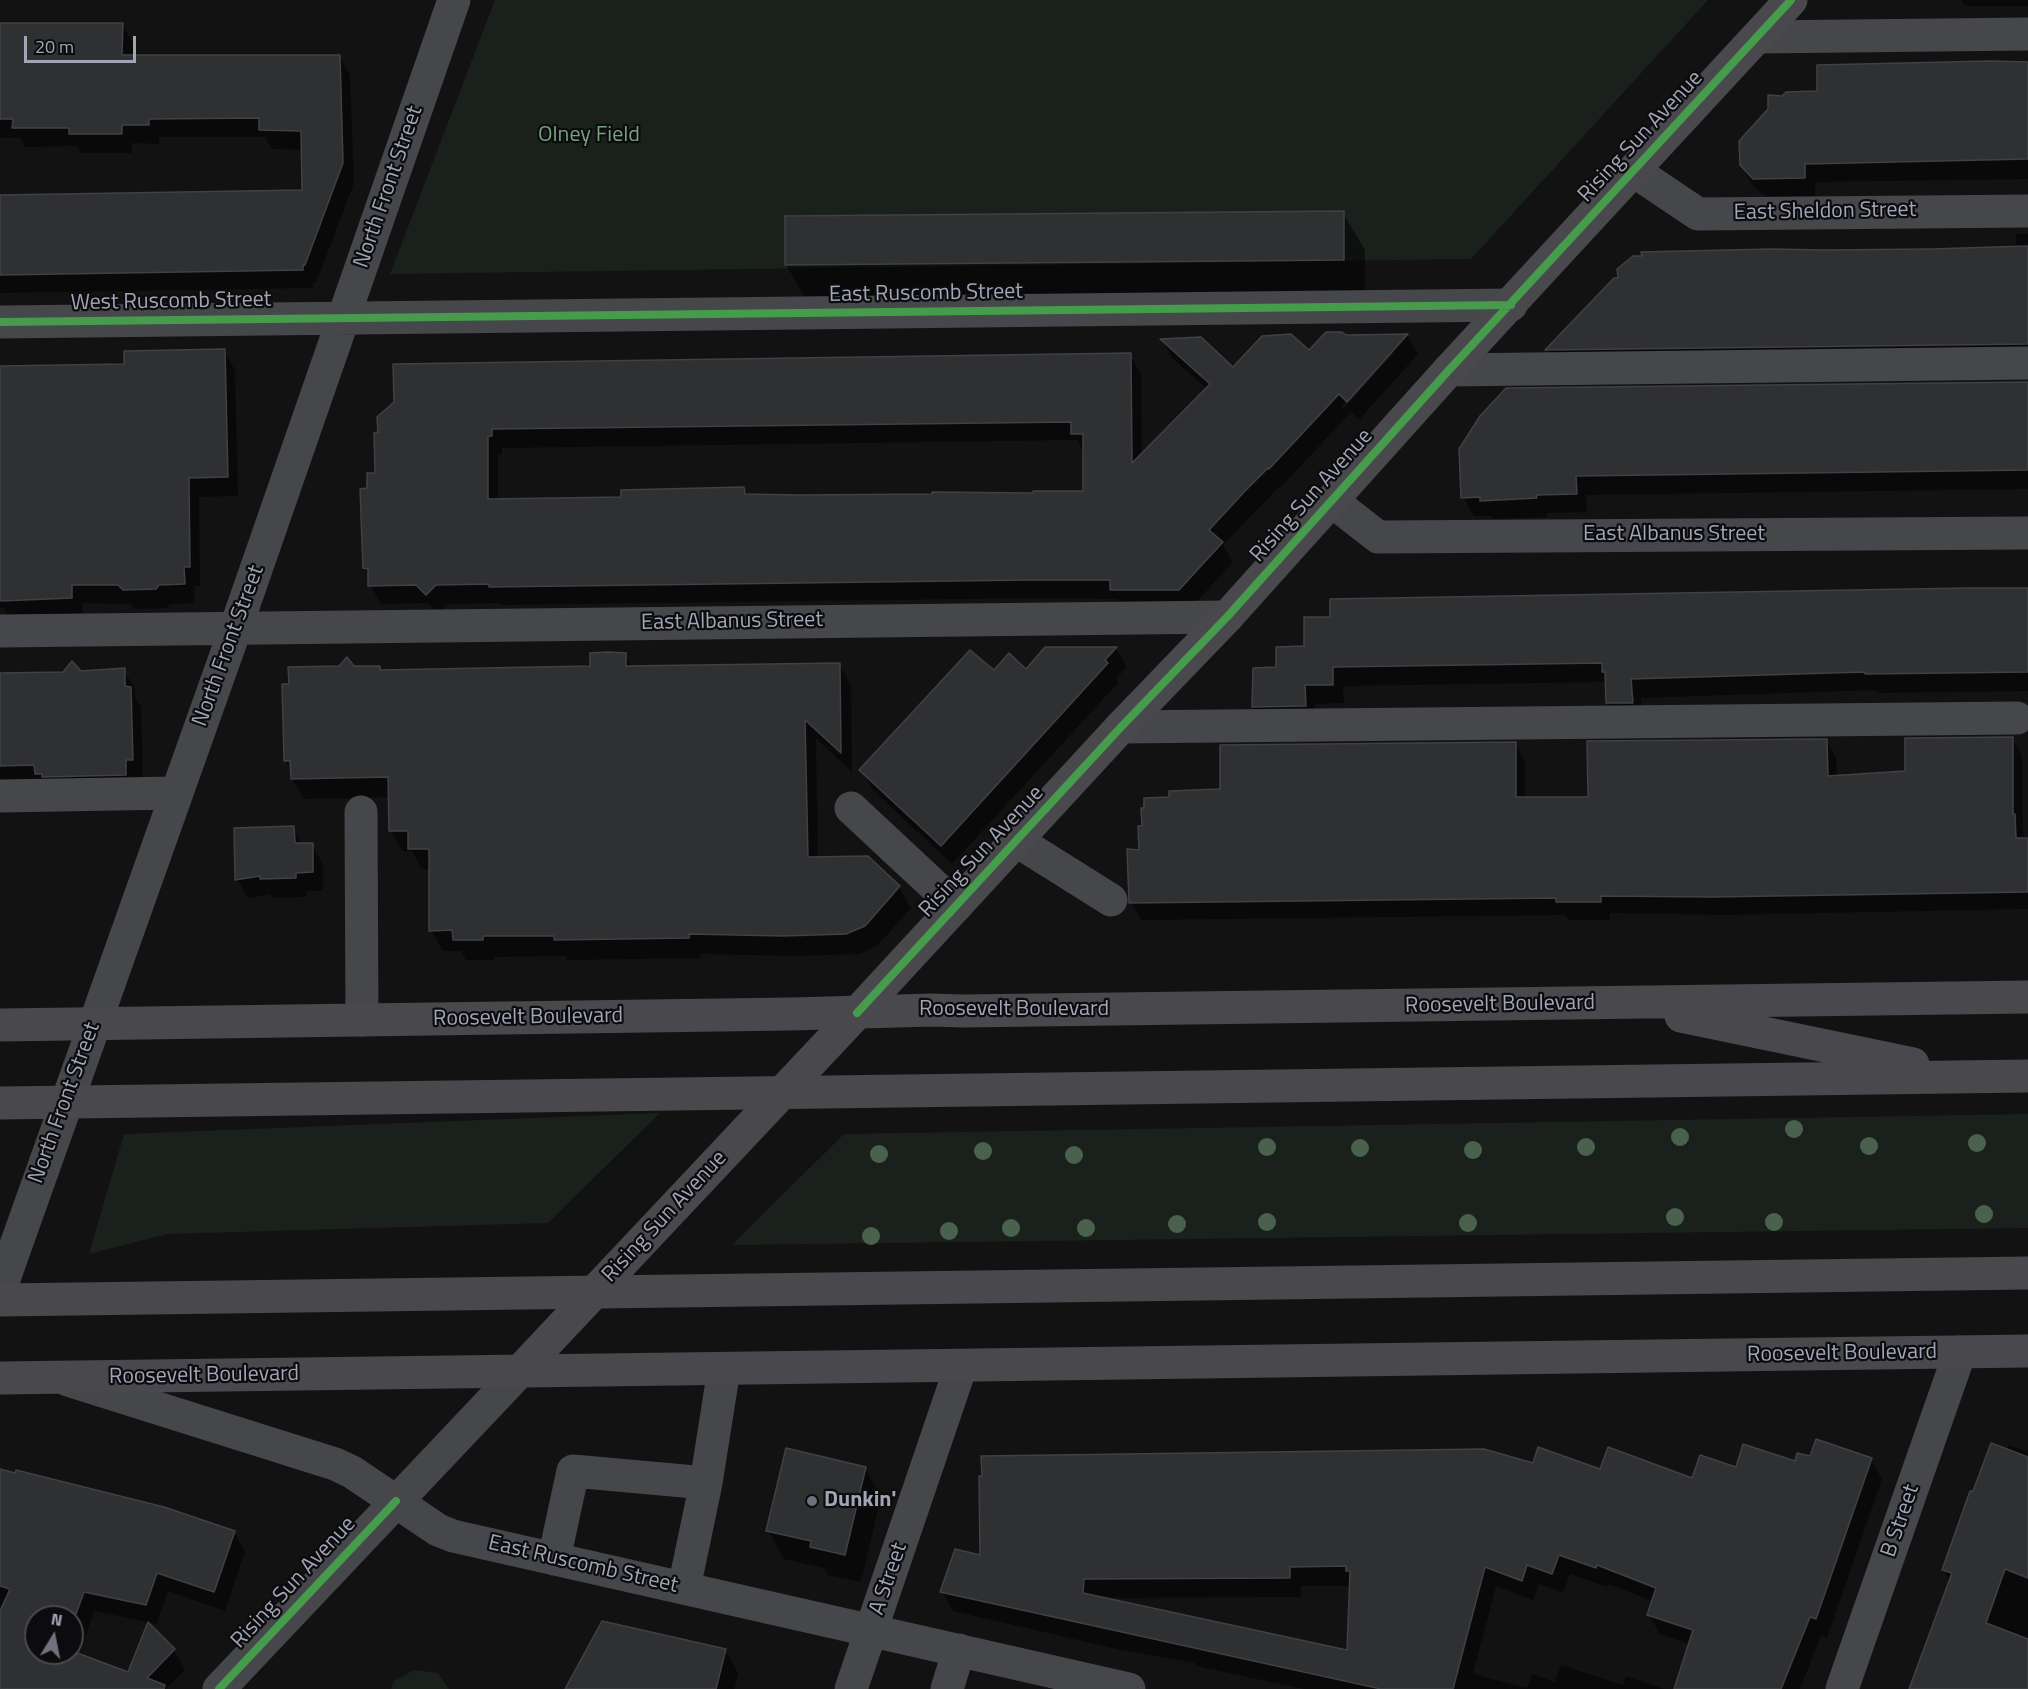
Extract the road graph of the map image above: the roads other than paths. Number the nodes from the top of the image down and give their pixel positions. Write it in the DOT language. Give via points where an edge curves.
graph roads {
  1 [pos="454,0"];
  2 [pos="1791,0"];
  3 [pos="2028,34"];
  4 [pos="1758,37"];
  5 [pos="1634,171"];
  6 [pos="2028,211"];
  7 [pos="1510,305"];
  8 [pos="343,320"];
  9 [pos="0,322"];
  10 [pos="2028,363"];
  11 [pos="1449,369"];
  12 [pos="1332,501"];
  13 [pos="2028,533"];
  14 [pos="1227,617"];
  15 [pos="236,627"];
  16 [pos="0,631"];
  17 [pos="2017,718"];
  18 [pos="1121,727"];
  19 [pos="176,794"];
  20 [pos="0,796"];
  21 [pos="850,808"];
  22 [pos="361,812"];
  23 [pos="1017,841"];
  24 [pos="1111,900"];
  25 [pos="956,906"];
  26 [pos="2028,998"];
  27 [pos="1619,1003"];
  28 [pos="857,1013"];
  29 [pos="362,1020"];
  30 [pos="94,1024"];
  31 [pos="0,1025"];
  32 [pos="1973,1076"];
  33 [pos="2028,1076"];
  34 [pos="783,1092"];
  35 [pos="66,1102"];
  36 [pos="0,1103"];
  37 [pos="2028,1273"];
  38 [pos="0,1290"];
  39 [pos="594,1292"];
  40 [pos="0,1300"];
  41 [pos="2028,1351"];
  42 [pos="1960,1352"];
  43 [pos="961,1366"];
  44 [pos="724,1369"];
  45 [pos="520,1371"];
  46 [pos="0,1378"];
  47 [pos="60,1378"];
  48 [pos="706,1483"];
  49 [pos="396,1501"];
  50 [pos="554,1559"];
  51 [pos="684,1588"];
  52 [pos="871,1631"];
  53 [pos="958,1650"];
  54 [pos="1057,1681"];
  55 [pos="219,1689"];
  56 [pos="851,1689"];
  57 [pos="947,1689"];
  58 [pos="1129,1689"];
  59 [pos="1842,1689"];
  1 -- 8 [label="street, North Front Street"];
  2 -- 4 [label="main road, Rising Sun Avenue"];
  3 -- 4 [label="street"];
  4 -- 5 [label="main road, Rising Sun Avenue"];
  5 -- 6 [label="street, East Sheldon Street" via="1698,214"];
  5 -- 7 [label="main road, Rising Sun Avenue"];
  7 -- 8 [label="street, East Ruscomb Street"];
  7 -- 11 [label="main road, Rising Sun Avenue"];
  8 -- 9 [label="street, West Ruscomb Street"];
  8 -- 15 [label="street, North Front Street"];
  10 -- 11 [label="street"];
  11 -- 12 [label="main road, Rising Sun Avenue"];
  12 -- 13 [label="street, East Albanus Street" via="1378,537"];
  12 -- 14 [label="main road, Rising Sun Avenue"];
  14 -- 15 [label="street, East Albanus Street"];
  14 -- 18 [label="main road, Rising Sun Avenue"];
  15 -- 16 [label="street, East Albanus Street"];
  15 -- 19 [label="street, North Front Street"];
  17 -- 18 [label="street"];
  18 -- 23 [label="main road, Rising Sun Avenue"];
  19 -- 20 [label="street"];
  19 -- 30 [label="street, North Front Street"];
  21 -- 25 [label="street"];
  22 -- 29 [label="street"];
  23 -- 24 [label="street"];
  23 -- 25 [label="main road, Rising Sun Avenue"];
  25 -- 28 [label="main road, Rising Sun Avenue"];
  26 -- 27 [label="main road, Roosevelt Boulevard"];
  27 -- 28 [label="main road, Roosevelt Boulevard"];
  27 -- 32 [label="main road"];
  28 -- 29 [label="main road, Roosevelt Boulevard"];
  28 -- 34 [label="main road, Rising Sun Avenue"];
  29 -- 30 [label="main road, Roosevelt Boulevard"];
  30 -- 31 [label="main road, Roosevelt Boulevard"];
  30 -- 35 [label="street, North Front Street"];
  32 -- 33 [label="main road"];
  32 -- 34 [label="main road"];
  34 -- 35 [label="main road"];
  34 -- 39 [label="main road, Rising Sun Avenue"];
  35 -- 36 [label="main road"];
  35 -- 38 [label="street, North Front Street"];
  37 -- 39 [label="main road"];
  39 -- 40 [label="main road"];
  39 -- 45 [label="main road, Rising Sun Avenue"];
  41 -- 42 [label="main road, Roosevelt Boulevard"];
  42 -- 43 [label="main road, Roosevelt Boulevard"];
  42 -- 59 [label="street, B Street"];
  43 -- 44 [label="main road, Roosevelt Boulevard"];
  43 -- 52 [label="street, A Street"];
  44 -- 45 [label="main road, Roosevelt Boulevard"];
  44 -- 48 [label="street"];
  45 -- 47 [label="main road, Roosevelt Boulevard"];
  45 -- 49 [label="street, Rising Sun Avenue"];
  46 -- 47 [label="main road, Roosevelt Boulevard"];
  47 -- 49 [label="street, East Ruscomb Street" via="335,1464"];
  48 -- 50 [label="street" via="573,1471"];
  48 -- 51 [label="street"];
  49 -- 50 [label="street, East Ruscomb Street" via="453,1536"];
  49 -- 55 [label="street, Rising Sun Avenue"];
  50 -- 51 [label="street, East Ruscomb Street"];
  51 -- 52 [label="street, East Ruscomb Street"];
  52 -- 53 [label="street, East Ruscomb Street"];
  52 -- 56 [label="street, A Street"];
  53 -- 54 [label="street, East Ruscomb Street"];
  53 -- 57 [label="street"];
  54 -- 58 [label="street, East Ruscomb Street"];
}
